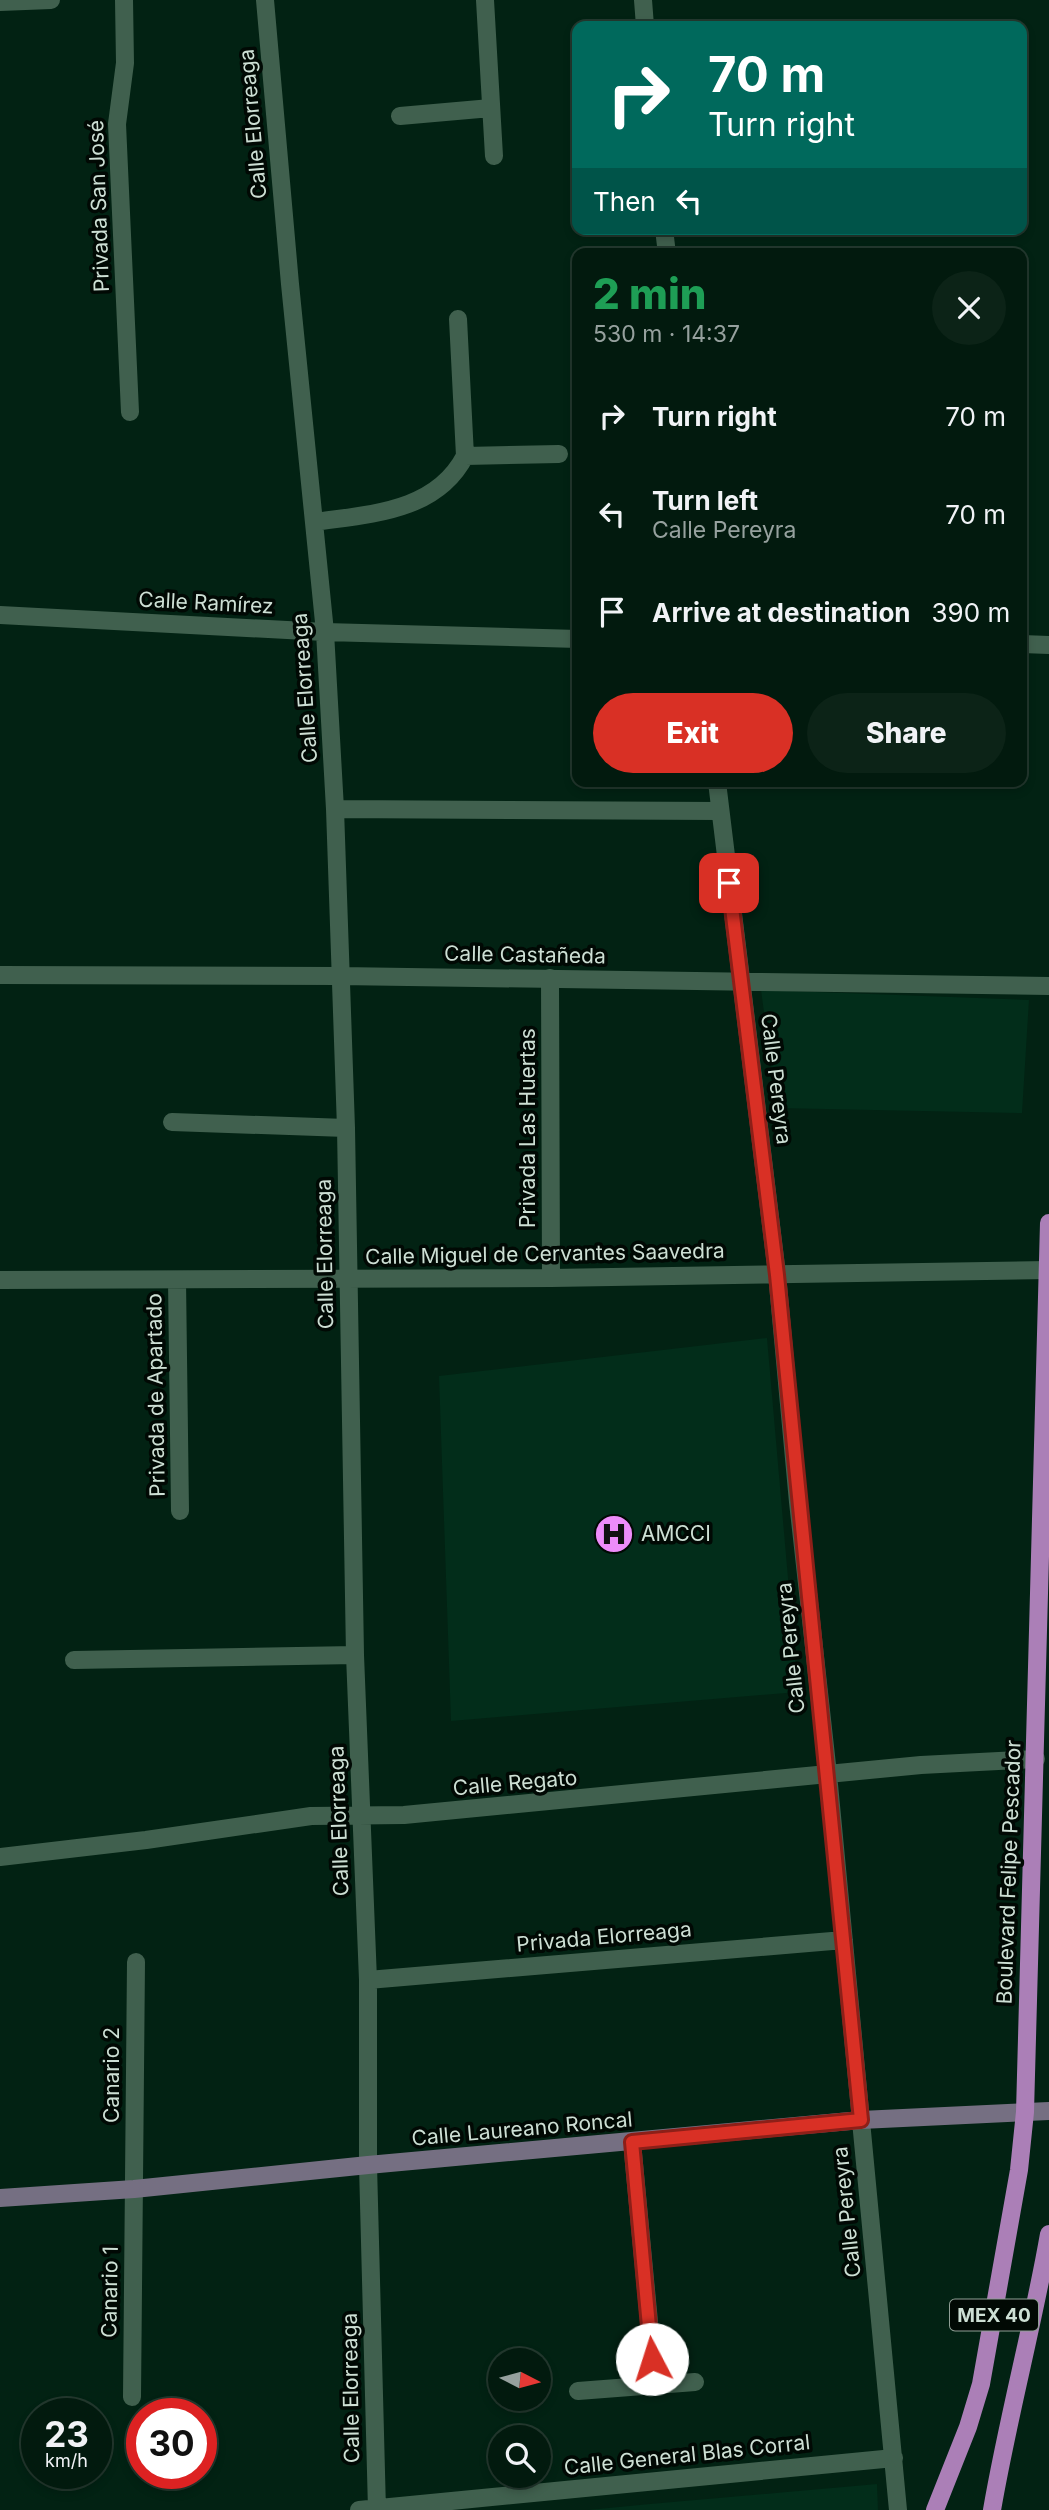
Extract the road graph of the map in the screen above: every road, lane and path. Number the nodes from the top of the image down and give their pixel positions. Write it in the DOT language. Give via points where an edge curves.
graph roads {
  1 [pos="51,0"];
  2 [pos="124,0"];
  3 [pos="265,0"];
  4 [pos="485,0"];
  5 [pos="643,0"];
  6 [pos="0,2"];
  7 [pos="645,21"];
  8 [pos="491,108"];
  9 [pos="400,116"];
  10 [pos="494,156"];
  11 [pos="458,319"];
  12 [pos="130,412"];
  13 [pos="559,454"];
  14 [pos="466,456"];
  15 [pos="314,522"];
  16 [pos="0,615"];
  17 [pos="325,632"];
  18 [pos="572,639"];
  19 [pos="1027,645"];
  20 [pos="1049,645"];
  21 [pos="718,787"];
  22 [pos="335,808"];
  23 [pos="720,811"];
  24 [pos="0,975"];
  25 [pos="340,976"];
  26 [pos="550,978"];
  27 [pos="740,980"];
  28 [pos="1049,986"];
  29 [pos="172,1122"];
  30 [pos="345,1128"];
  31 [pos="1049,1223"];
  32 [pos="1048,1270"];
  33 [pos="777,1275"];
  34 [pos="551,1278"];
  35 [pos="348,1279"];
  36 [pos="0,1280"];
  37 [pos="177,1280"];
  38 [pos="180,1511"];
  39 [pos="355,1655"];
  40 [pos="74,1660"];
  41 [pos="1036,1759"];
  42 [pos="828,1774"];
  43 [pos="362,1817"];
  44 [pos="0,1857"];
  45 [pos="844,1940"];
  46 [pos="136,1962"];
  47 [pos="368,1980"];
  48 [pos="1049,2110"];
  49 [pos="1025,2112"];
  50 [pos="861,2120"];
  51 [pos="632,2142"];
  52 [pos="368,2165"];
  53 [pos="134,2189"];
  54 [pos="0,2198"];
  55 [pos="1049,2234"];
  56 [pos="695,2382"];
  57 [pos="655,2385"];
  58 [pos="578,2391"];
  59 [pos="132,2397"];
  60 [pos="894,2458"];
  61 [pos="1001,2459"];
  62 [pos="371,2509"];
  63 [pos="898,2510"];
  64 [pos="935,2510"];
  65 [pos="980,2510"];
  66 [pos="992,2510"];
  1 -- 6 [label="street"];
  2 -- 12 [label="street, Privada San José" via="125,63 117,124"];
  3 -- 15 [label="street, Calle Elorreaga"];
  4 -- 8 [label="street"];
  5 -- 7 [label="street"];
  8 -- 9 [label="street"];
  8 -- 10 [label="street"];
  11 -- 14 [label="street"];
  13 -- 14 [label="street"];
  14 -- 15 [label="street" via="458,470 424,498 383,512"];
  15 -- 17 [label="street, Calle Elorreaga"];
  16 -- 17 [label="street, Calle Ramírez"];
  17 -- 18 [label="street, Calle Ramírez"];
  17 -- 22 [label="street, Calle Elorreaga"];
  19 -- 20 [label="street"];
  21 -- 23 [label="street, Calle Pereyra"];
  22 -- 23 [label="street"];
  22 -- 25 [label="street, Calle Elorreaga"];
  23 -- 27 [label="street, Calle Pereyra"];
  24 -- 25 [label="street, Calle Castañeda"];
  25 -- 26 [label="street, Calle Castañeda"];
  25 -- 30 [label="street, Calle Elorreaga"];
  26 -- 27 [label="street, Calle Castañeda"];
  26 -- 34 [label="street, Privada Las Huertas"];
  27 -- 28 [label="street, Calle Castañeda"];
  27 -- 33 [label="street, Calle Pereyra"];
  29 -- 30 [label="street"];
  30 -- 35 [label="street, Calle Elorreaga"];
  31 -- 32 [label="main road, Boulevard Felipe Pescador / MEX 40"];
  32 -- 33 [label="street, Calle Miguel de Cervantes Saavedra"];
  32 -- 41 [label="main road, Boulevard Felipe Pescador / MEX 40"];
  33 -- 34 [label="street, Calle Miguel de Cervantes Saavedra"];
  33 -- 42 [label="street, Calle Pereyra"];
  34 -- 35 [label="street, Calle Miguel de Cervantes Saavedra"];
  35 -- 37 [label="street, Calle Miguel de Cervantes Saavedra"];
  35 -- 39 [label="street, Calle Elorreaga"];
  36 -- 37 [label="street, Calle Miguel de Cervantes Saavedra"];
  37 -- 38 [label="street, Privada de Apartado"];
  39 -- 40 [label="street"];
  39 -- 43 [label="street, Calle Elorreaga"];
  41 -- 42 [label="street, Calle Regato"];
  41 -- 49 [label="main road, Boulevard Felipe Pescador / MEX 40"];
  42 -- 43 [label="street, Calle Regato"];
  42 -- 45 [label="street, Calle Pereyra"];
  43 -- 44 [label="street, Calle Regato" via="292,1818"];
  43 -- 47 [label="street, Calle Elorreaga"];
  45 -- 47 [label="street, Privada Elorreaga"];
  45 -- 50 [label="street, Calle Pereyra"];
  46 -- 53 [label="street, Canario 2"];
  47 -- 52 [label="street, Calle Elorreaga"];
  48 -- 49 [label="street, Calle Laureano Roncal"];
  49 -- 50 [label="street, Calle Laureano Roncal"];
  49 -- 64 [label="main road, Boulevard Felipe Pescador / MEX 40" via="981,2384"];
  50 -- 51 [label="street, Calle Laureano Roncal"];
  50 -- 60 [label="street, Calle Pereyra"];
  51 -- 52 [label="street, Calle Laureano Roncal"];
  51 -- 57 [label="street"];
  52 -- 53 [label="street, Calle Laureano Roncal"];
  52 -- 62 [label="street, Calle Elorreaga"];
  53 -- 54 [label="street, Calle Laureano Roncal"];
  53 -- 59 [label="street, Canario 1"];
  55 -- 61 [label="main road, MEX 40"];
  56 -- 57 [label="street"];
  57 -- 58 [label="street"];
  60 -- 62 [label="street, Calle General Blas Corral"];
  60 -- 63 [label="street, Calle Pereyra"];
  61 -- 65 [label="main road"];
  61 -- 66 [label="main road, MEX 40"];
}
